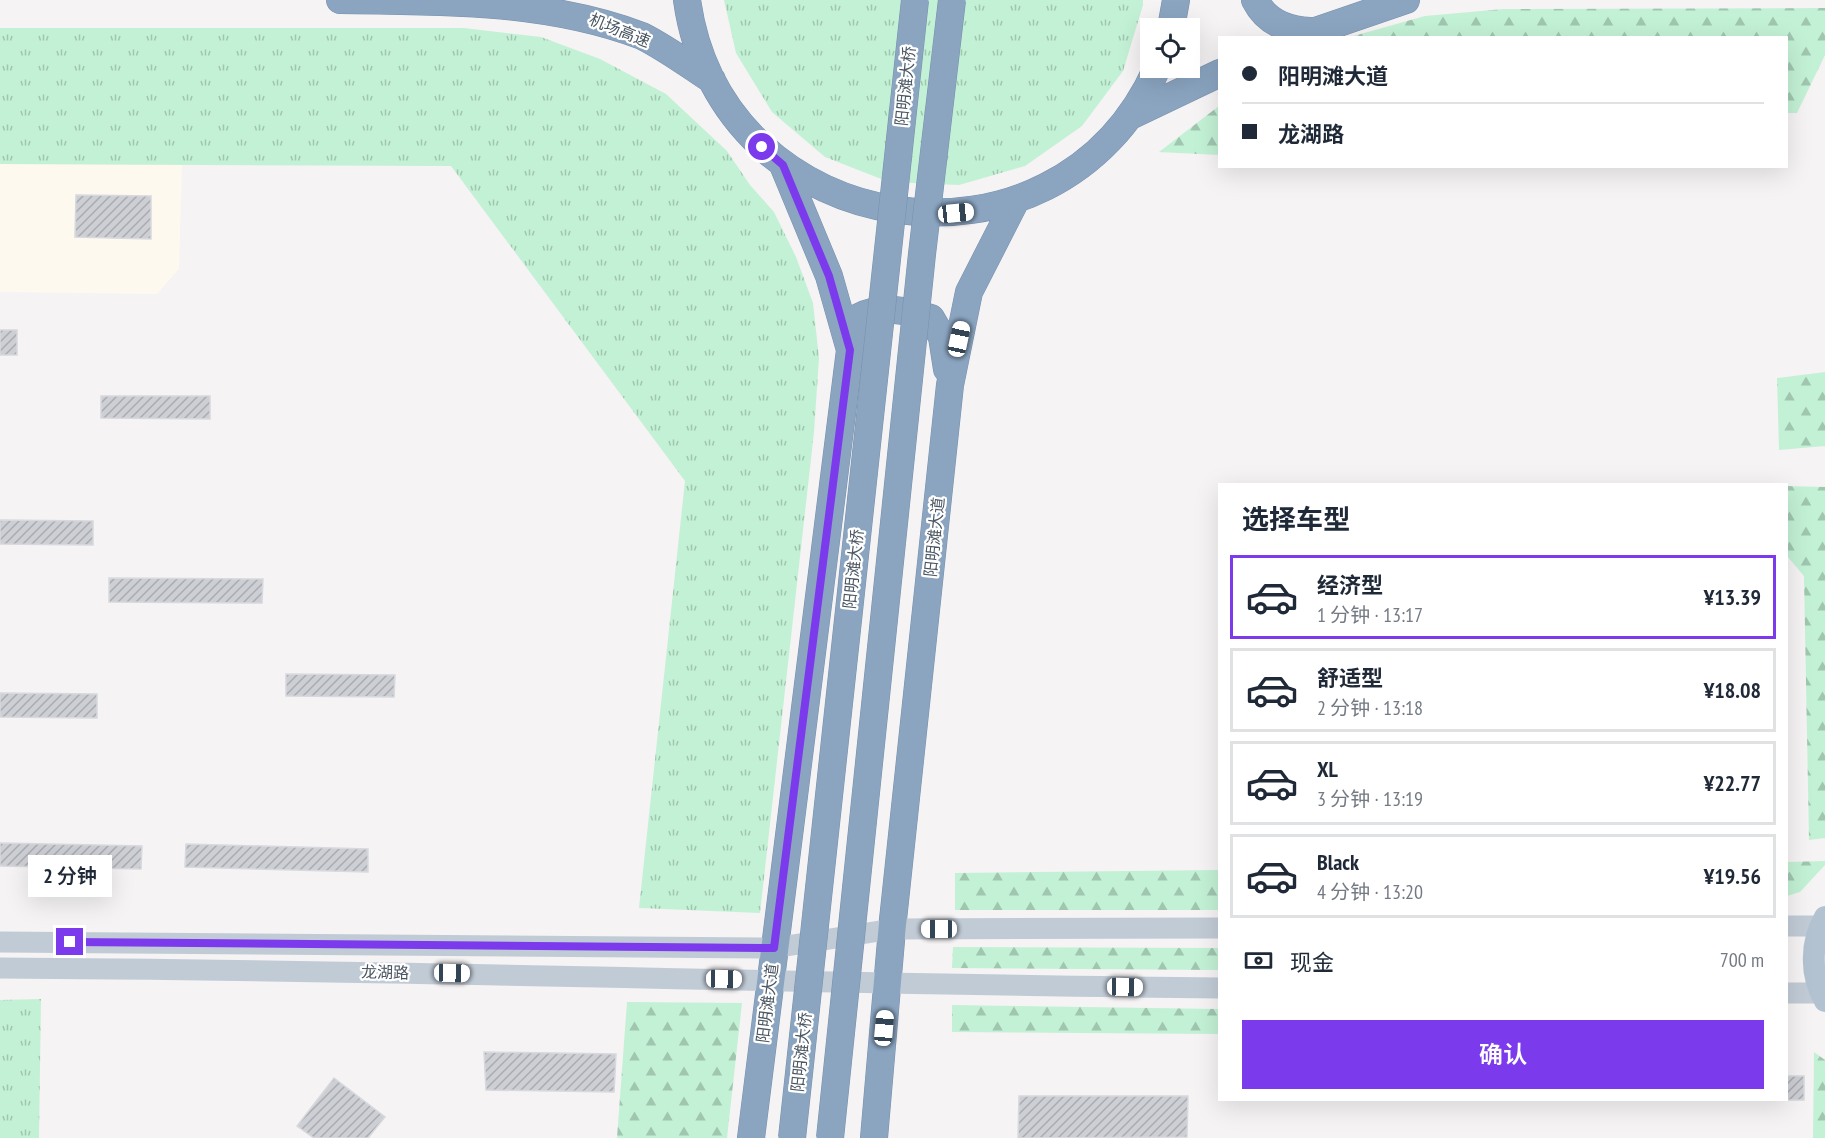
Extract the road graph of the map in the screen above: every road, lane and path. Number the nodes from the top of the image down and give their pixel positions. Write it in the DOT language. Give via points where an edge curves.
graph roads {
  1 [pos="340,0"];
  2 [pos="687,0"];
  3 [pos="915,0"];
  4 [pos="952,0"];
  5 [pos="1176,0"];
  6 [pos="1255,0"];
  7 [pos="1406,0"];
  8 [pos="530,1"];
  9 [pos="1173,18"];
  10 [pos="1303,34"];
  11 [pos="1218,75"];
  12 [pos="1151,78"];
  13 [pos="712,80"];
  14 [pos="1130,116"];
  15 [pos="783,165"];
  16 [pos="1016,200"];
  17 [pos="850,350"];
  18 [pos="950,385"];
  19 [pos="1823,921"];
  20 [pos="1788,926"];
  21 [pos="1218,928"];
  22 [pos="892,929"];
  23 [pos="0,942"];
  24 [pos="774,948"];
  25 [pos="0,968"];
  26 [pos="770,980"];
  27 [pos="888,985"];
  28 [pos="1218,988"];
  29 [pos="1788,993"];
  30 [pos="1823,997"];
  31 [pos="759,1075"];
  32 [pos="751,1138"];
  33 [pos="758,1138"];
  34 [pos="792,1138"];
  35 [pos="830,1138"];
  36 [pos="874,1138"];
  1 -- 8 [label="highway, 机场高速"];
  2 -- 13 [label="highway" via="699,50"];
  3 -- 34 [label="highway, 阳明滩大桥, bridge"];
  4 -- 35 [label="highway, bridge"];
  5 -- 9 [label="highway"];
  6 -- 10 [label="highway" via="1260,11 1273,21"];
  7 -- 10 [label="highway"];
  8 -- 13 [label="highway, 机场高速" via="642,36"];
  11 -- 14 [label="highway"];
  12 -- 14 [label="highway"];
  13 -- 15 [label="highway" via="743,126"];
  14 -- 16 [label="highway" via="1079,166 1049,186"];
  15 -- 16 [label="highway" via="827,191 895,212 977,211"];
  15 -- 17 [label="highway, 阳明滩大道" via="829,276"];
  16 -- 18 [label="highway, 阳明滩大道" via="969,292"];
  17 -- 18 [label="highway" via="859,317 872,310 907,310 931,318 942,337"];
  17 -- 24 [label="highway, 阳明滩大道"];
  18 -- 22 [label="highway, 阳明滩大道"];
  19 -- 20 [label="street"];
  19 -- 30 [label="main road" via="1813,959"];
  21 -- 22 [label="street, 龙湖路"];
  22 -- 24 [label="street, 龙湖路"];
  22 -- 27 [label="highway, 阳明滩大道"];
  23 -- 24 [label="street, 龙湖路"];
  24 -- 26 [label="highway, 阳明滩大道"];
  25 -- 26 [label="street, 龙湖路"];
  26 -- 27 [label="street, 龙湖路"];
  26 -- 31 [label="highway, 阳明滩大道"];
  27 -- 28 [label="street, 龙湖路"];
  27 -- 36 [label="highway, 阳明滩大道"];
  29 -- 30 [label="street"];
  31 -- 32 [label="highway, 阳明滩大道"];
  31 -- 33 [label="highway"];
}
